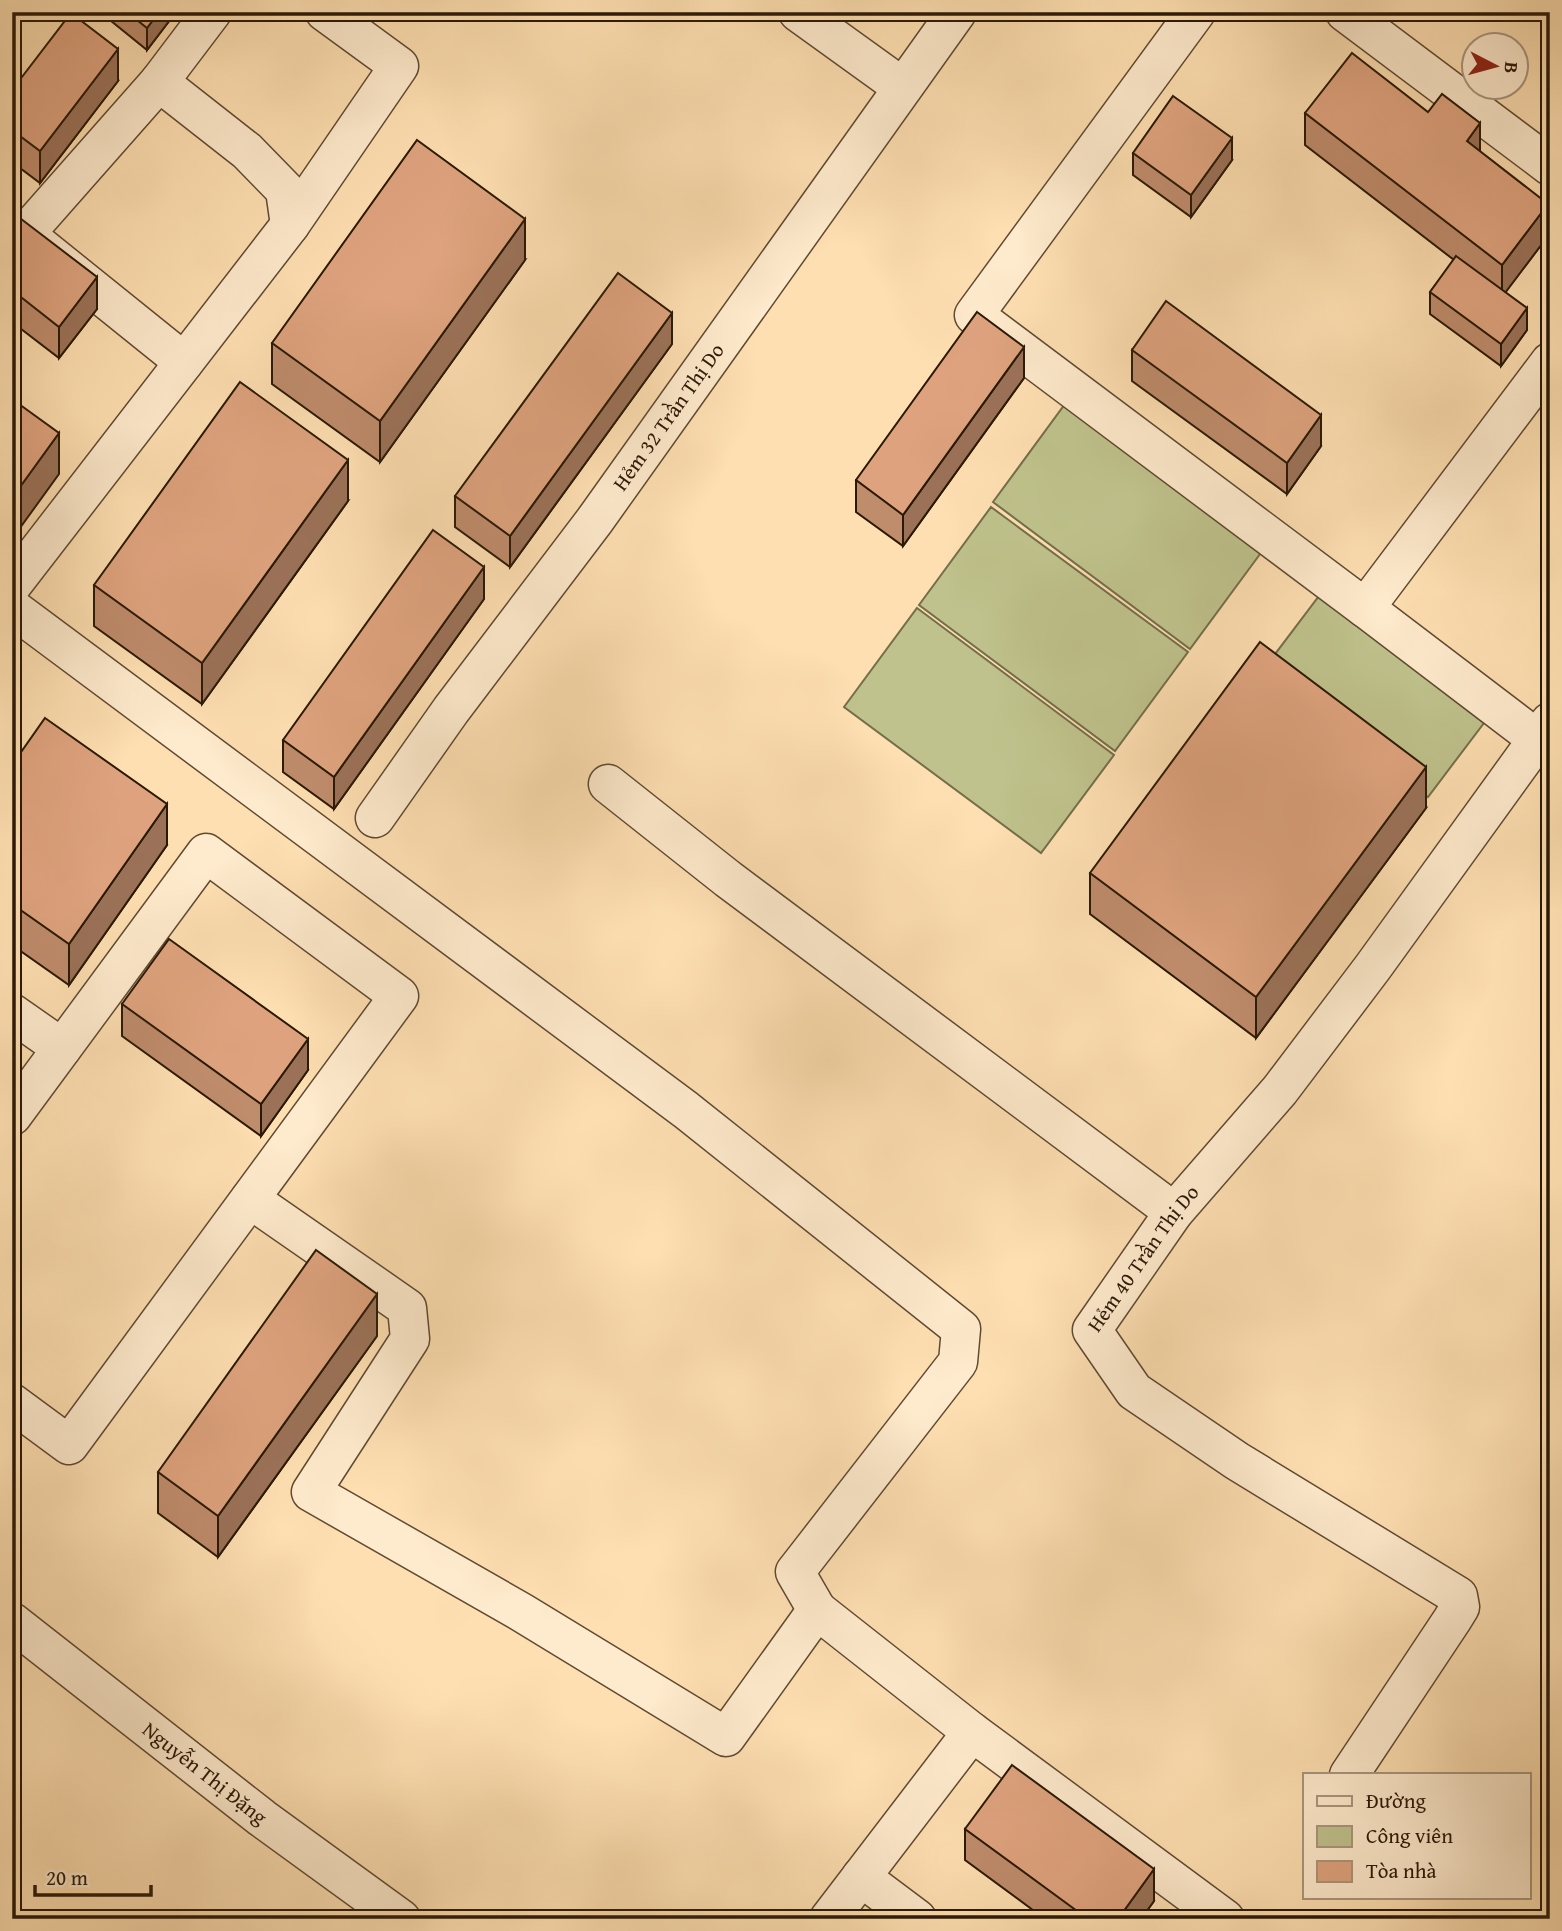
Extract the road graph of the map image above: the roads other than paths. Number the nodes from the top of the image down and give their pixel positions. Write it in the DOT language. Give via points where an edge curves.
graph roads {
  1 [pos="212,12"];
  2 [pos="325,12"];
  3 [pos="798,12"];
  4 [pos="957,12"];
  5 [pos="1196,12"];
  6 [pos="1345,12"];
  7 [pos="159,82"];
  8 [pos="902,87"];
  9 [pos="1550,166"];
  10 [pos="290,225"];
  11 [pos="184,362"];
  12 [pos="1550,362"];
  13 [pos="12,585"];
  14 [pos="12,608"];
  15 [pos="1365,608"];
  16 [pos="1544,730"];
  17 [pos="608,784"];
  18 [pos="375,818"];
  19 [pos="12,1013"];
  20 [pos="62,1048"];
  21 [pos="12,1116"];
  22 [pos="250,1199"];
  23 [pos="1174,1212"];
  24 [pos="12,1402"];
  25 [pos="817,1610"];
  26 [pos="12,1622"];
  27 [pos="972,1732"];
  28 [pos="1350,1773"];
  29 [pos="861,1877"];
  30 [pos="1214,1916"];
  31 [pos="401,1919"];
  32 [pos="829,1919"];
  33 [pos="916,1919"];
  1 -- 7 [label="street"];
  2 -- 10 [label="street" via="399,66"];
  3 -- 8 [label="street"];
  4 -- 8 [label="street, Hẻm 32 Trần Thị Do"];
  5 -- 15 [label="street" via="974,315"];
  6 -- 9 [label="street"];
  7 -- 10 [label="street" via="247,151 285,190"];
  7 -- 11 [label="street" via="25,234"];
  8 -- 18 [label="street, Hẻm 32 Trần Thị Do"];
  10 -- 11 [label="street"];
  11 -- 13 [label="street"];
  12 -- 15 [label="street"];
  14 -- 25 [label="street" via="686,1110 961,1329 958,1362 795,1573"];
  15 -- 16 [label="street"];
  16 -- 23 [label="street, Hẻm 40 Trần Thị Do" via="1280,1090"];
  17 -- 23 [label="street"];
  19 -- 20 [label="street"];
  20 -- 21 [label="street"];
  20 -- 22 [label="street" via="206,853 399,996"];
  22 -- 24 [label="street" via="69,1445"];
  22 -- 25 [label="street" via="407,1307 410,1339 311,1492 726,1737"];
  23 -- 28 [label="street, Hẻm 40 Trần Thị Do" via="1092,1331 1134,1391 1460,1601"];
  25 -- 27 [label="street"];
  26 -- 31 [label="street, Nguyễn Thị Đặng" via="261,1818"];
  27 -- 29 [label="street"];
  27 -- 30 [label="street"];
  29 -- 32 [label="street"];
  29 -- 33 [label="street"];
}
